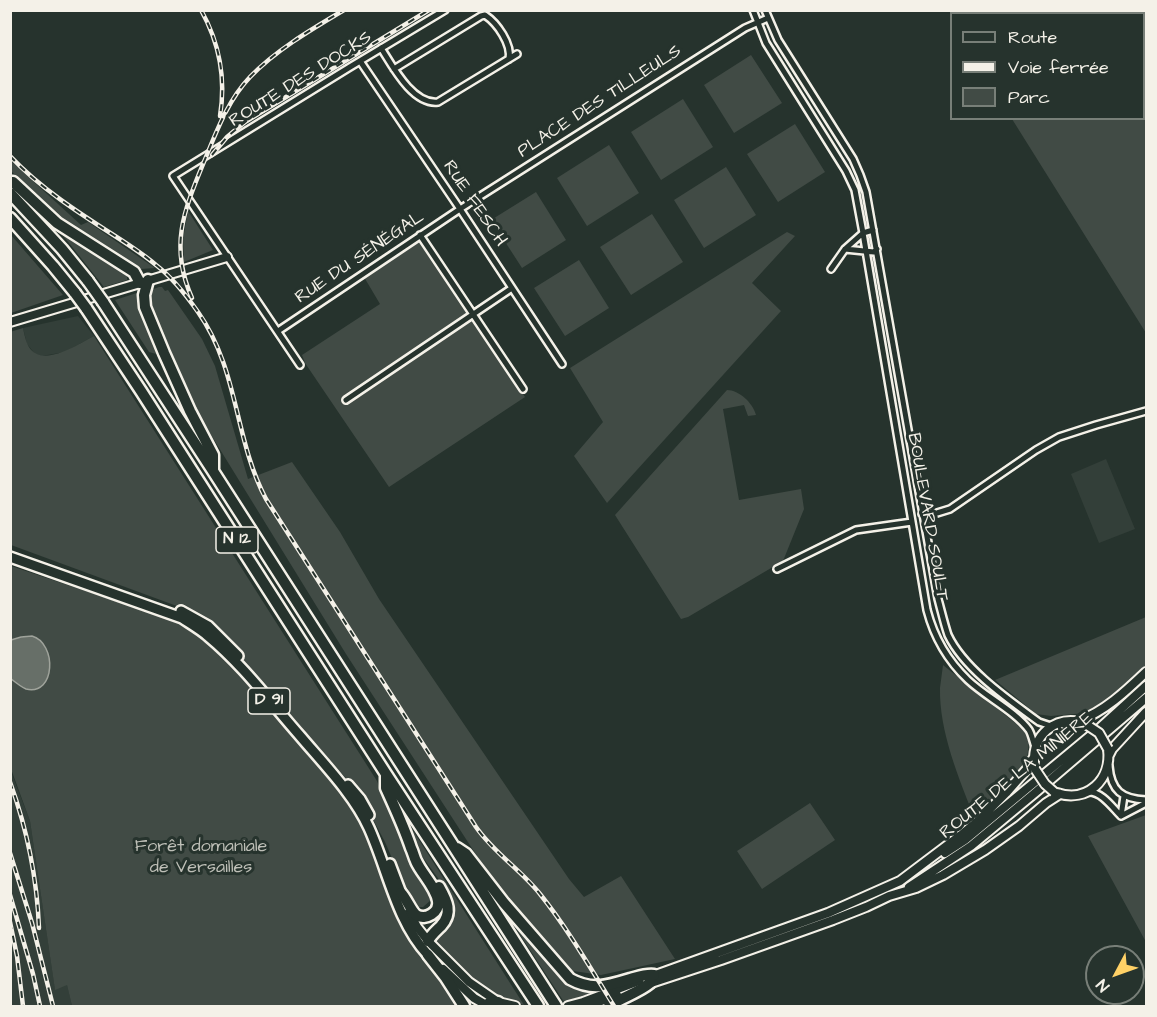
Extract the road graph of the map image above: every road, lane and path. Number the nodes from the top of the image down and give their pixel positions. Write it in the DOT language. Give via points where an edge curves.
graph roads {
  1 [pos="445,10"];
  2 [pos="753,10"];
  3 [pos="765,10"];
  4 [pos="768,18"];
  5 [pos="757,22"];
  6 [pos="381,48"];
  7 [pos="517,54"];
  8 [pos="509,59"];
  9 [pos="360,61"];
  10 [pos="394,69"];
  11 [pos="801,76"];
  12 [pos="791,83"];
  13 [pos="10,182"];
  14 [pos="10,193"];
  15 [pos="460,209"];
  16 [pos="10,218"];
  17 [pos="873,230"];
  18 [pos="863,233"];
  19 [pos="420,236"];
  20 [pos="845,249"];
  21 [pos="877,249"];
  22 [pos="867,252"];
  23 [pos="227,256"];
  24 [pos="831,269"];
  25 [pos="144,281"];
  26 [pos="512,288"];
  27 [pos="473,314"];
  28 [pos="10,322"];
  29 [pos="278,331"];
  30 [pos="562,364"];
  31 [pos="300,365"];
  32 [pos="523,389"];
  33 [pos="346,400"];
  34 [pos="1146,411"];
  35 [pos="213,471"];
  36 [pos="922,514"];
  37 [pos="912,522"];
  38 [pos="10,551"];
  39 [pos="10,557"];
  40 [pos="777,569"];
  41 [pos="1146,672"];
  42 [pos="1146,686"];
  43 [pos="1146,698"];
  44 [pos="1146,712"];
  45 [pos="1081,722"];
  46 [pos="1051,726"];
  47 [pos="1035,747"];
  48 [pos="1108,756"];
  49 [pos="1034,757"];
  50 [pos="386,774"];
  51 [pos="1087,792"];
  52 [pos="1057,793"];
  53 [pos="1124,796"];
  54 [pos="1146,802"];
  55 [pos="1121,816"];
  56 [pos="452,845"];
  57 [pos="411,848"];
  58 [pos="900,880"];
  59 [pos="901,892"];
  60 [pos="401,893"];
  61 [pos="428,941"];
  62 [pos="428,955"];
  63 [pos="652,979"];
  64 [pos="489,1005"];
  65 [pos="464,1006"];
  66 [pos="515,1006"];
  67 [pos="538,1006"];
  68 [pos="556,1006"];
  69 [pos="568,1006"];
  70 [pos="588,1006"];
  71 [pos="609,1006"];
  1 -- 6 [label="street, ROUTE DES DOCKS"];
  2 -- 5 [label="street, BOULEVARD SOULT"];
  3 -- 4 [label="street, BOULEVARD SOULT"];
  4 -- 5 [label="street, PLACE DES TILLEULS"];
  4 -- 11 [label="street, BOULEVARD SOULT"];
  5 -- 12 [label="street, BOULEVARD SOULT"];
  5 -- 15 [label="street, PLACE DES TILLEULS"];
  6 -- 9 [label="street, ROUTE DES DOCKS"];
  6 -- 10 [label="street"];
  7 -- 8 [label="street"];
  8 -- 10 [label="street" via="438,102 422,99"];
  8 -- 10 [label="street" via="510,51 501,30 484,15"];
  9 -- 15 [label="street, RUE FESCH"];
  9 -- 23 [label="street, ROUTE DES DOCKS" via="173,176"];
  11 -- 12 [label="street"];
  11 -- 17 [label="street, BOULEVARD SOULT" via="853,159 866,192"];
  12 -- 18 [label="street, BOULEVARD SOULT" via="846,171 855,190"];
  13 -- 25 [label="highway" via="57,223"];
  14 -- 35 [label="highway, N 12, bridge" via="88,281"];
  15 -- 19 [label="street, RUE DU SÉNÉGAL"];
  15 -- 26 [label="street, RUE FESCH"];
  16 -- 50 [label="highway, N 12, bridge" via="86,308"];
  17 -- 18 [label="street"];
  17 -- 21 [label="street, BOULEVARD SOULT"];
  18 -- 20 [label="street"];
  18 -- 22 [label="street, BOULEVARD SOULT"];
  19 -- 27 [label="street"];
  19 -- 29 [label="street, RUE DU SÉNÉGAL"];
  20 -- 22 [label="street"];
  20 -- 24 [label="street"];
  21 -- 22 [label="street"];
  21 -- 36 [label="street, BOULEVARD SOULT"];
  22 -- 37 [label="street, BOULEVARD SOULT"];
  23 -- 25 [label="main road"];
  23 -- 29 [label="street"];
  25 -- 28 [label="main road"];
  25 -- 35 [label="highway" via="145,307 213,455"];
  26 -- 27 [label="street"];
  26 -- 30 [label="street, RUE FESCH"];
  27 -- 32 [label="street"];
  27 -- 33 [label="street"];
  29 -- 31 [label="street"];
  34 -- 36 [label="street" via="1059,437 950,509"];
  35 -- 56 [label="highway, N 12"];
  36 -- 46 [label="street, BOULEVARD SOULT" via="938,598 948,634 960,654 1024,711"];
  37 -- 40 [label="street" via="856,530"];
  37 -- 47 [label="street, BOULEVARD SOULT" via="935,636 969,681 1020,720"];
  38 -- 60 [label="main road, D 91" via="184,612 208,626 360,799"];
  39 -- 62 [label="main road, D 91" via="182,618 229,655 354,802 369,826 404,918"];
  41 -- 45 [label="main road"];
  42 -- 58 [label="main road, ROUTE DE LA MINIÈRE" via="966,840"];
  43 -- 59 [label="main road, ROUTE DE LA MINIÈRE" via="971,846"];
  44 -- 48 [label="main road"];
  45 -- 46 [label="main road" via="1064,721"];
  45 -- 48 [label="main road, bridge" via="1099,733"];
  46 -- 47 [label="main road"];
  47 -- 49 [label="main road"];
  48 -- 51 [label="main road" via="1101,781"];
  48 -- 53 [label="street" via="1113,783"];
  49 -- 52 [label="main road, bridge" via="1037,775"];
  49 -- 58 [label="main road" via="979,820"];
  50 -- 57 [label="highway" via="386,788"];
  50 -- 67 [label="highway, N 12"];
  51 -- 52 [label="main road"];
  51 -- 55 [label="street" via="1100,795"];
  52 -- 59 [label="main road" via="985,850 943,875"];
  53 -- 54 [label="street"];
  53 -- 55 [label="street"];
  54 -- 55 [label="street"];
  56 -- 63 [label="highway" via="466,854 570,979 598,987 647,974"];
  56 -- 68 [label="highway, N 12"];
  57 -- 60 [label="highway" via="438,906 430,915 418,916"];
  57 -- 61 [label="highway" via="446,898 448,907 443,924"];
  58 -- 63 [label="main road" via="828,913"];
  59 -- 63 [label="main road" via="721,960"];
  60 -- 61 [label="main road, D 91"];
  61 -- 62 [label="main road"];
  61 -- 64 [label="main road, D 91"];
  62 -- 64 [label="main road, D 91" via="464,989"];
  62 -- 65 [label="highway"];
  63 -- 69 [label="main road"];
  63 -- 70 [label="main road"];
  63 -- 71 [label="highway" via="644,988"];
  64 -- 66 [label="main road, D 91"];
}
